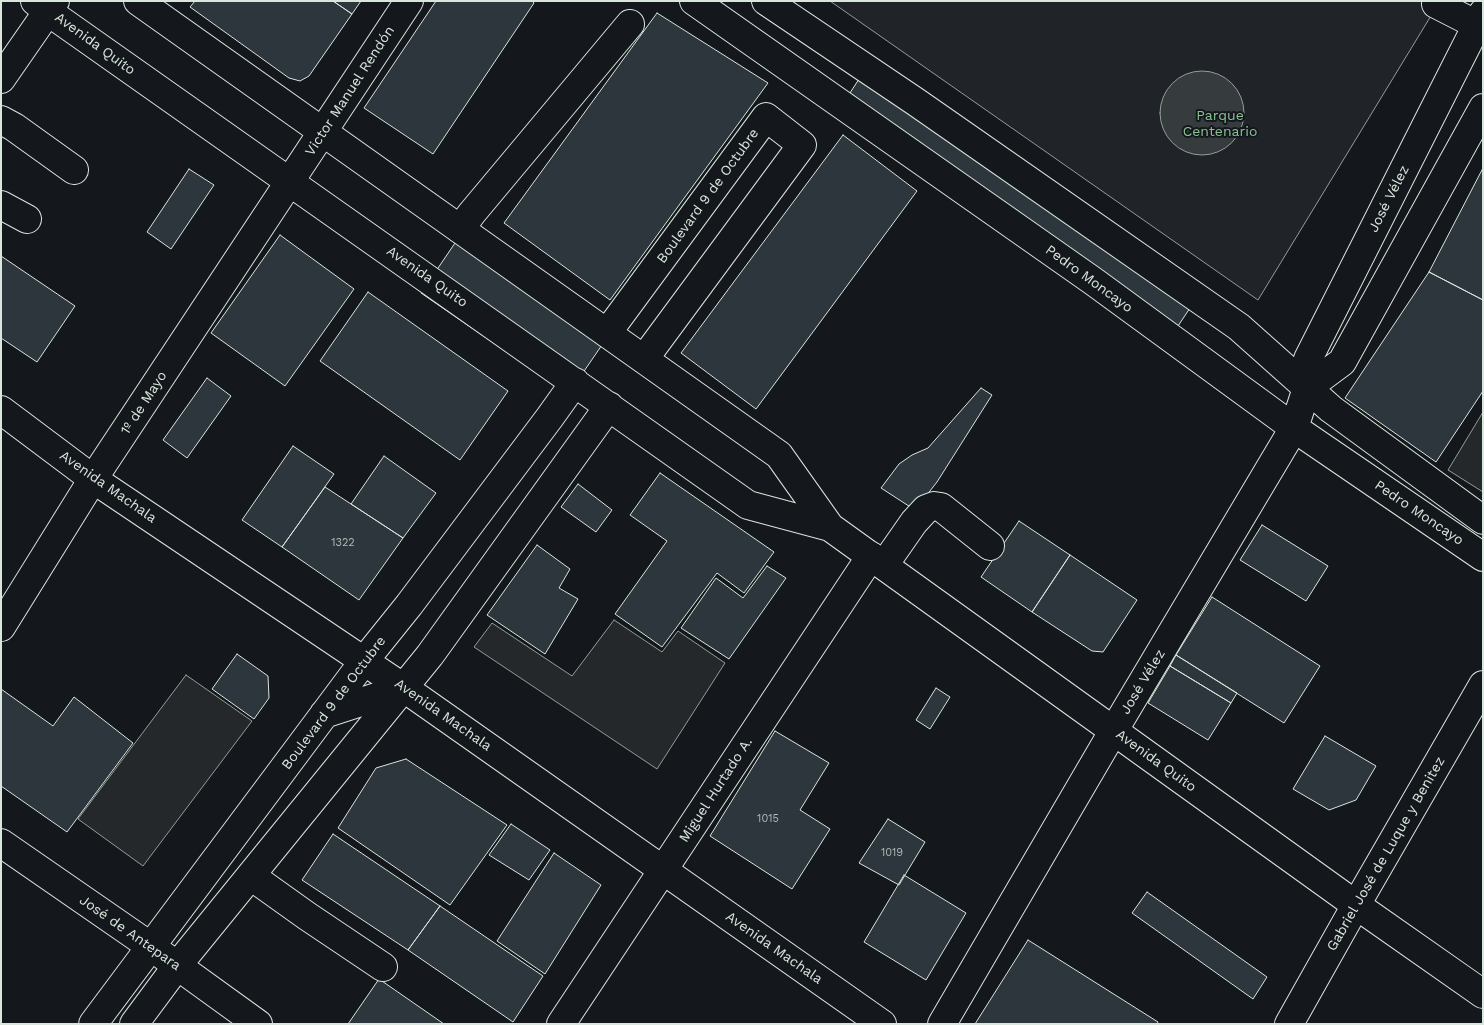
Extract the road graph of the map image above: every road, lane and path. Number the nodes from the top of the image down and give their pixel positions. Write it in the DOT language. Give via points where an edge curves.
graph roads {
  1 [pos="138,1"];
  2 [pos="409,1"];
  3 [pos="694,1"];
  4 [pos="766,1"];
  5 [pos="46,4"];
  6 [pos="1436,4"];
  7 [pos="1481,22"];
  8 [pos="630,24"];
  9 [pos="1,79"];
  10 [pos="1483,108"];
  11 [pos="1,120"];
  12 [pos="324,132"];
  13 [pos="74,170"];
  14 [pos="290,182"];
  15 [pos="1,205"];
  16 [pos="27,219"];
  17 [pos="460,229"];
  18 [pos="607,333"];
  19 [pos="644,359"];
  20 [pos="574,382"];
  21 [pos="1307,388"];
  22 [pos="609,406"];
  23 [pos="1,410"];
  24 [pos="1294,428"];
  25 [pos="93,479"];
  26 [pos="1483,520"];
  27 [pos="830,527"];
  28 [pos="990,546"];
  29 [pos="1483,557"];
  30 [pos="877,560"];
  31 [pos="1,627"];
  32 [pos="364,661"];
  33 [pos="1483,685"];
  34 [pos="404,688"];
  35 [pos="324,714"];
  36 [pos="1114,730"];
  37 [pos="1,843"];
  38 [pos="663,871"];
  39 [pos="251,876"];
  40 [pos="1356,905"];
  41 [pos="150,946"];
  42 [pos="178,966"];
  43 [pos="383,968"];
  44 [pos="1483,994"];
  45 [pos="93,1024"];
  46 [pos="134,1024"];
  47 [pos="258,1024"];
  48 [pos="561,1024"];
  49 [pos="882,1024"];
  50 [pos="942,1024"];
  51 [pos="1289,1024"];
  1 -- 12 [label="main road, Avenida Quito"];
  2 -- 12 [label="main road, Victor Manuel Rendón"];
  3 -- 24 [label="main road, Pedro Moncayo" via="1093,281"];
  4 -- 21 [label="main road" via="1239,327"];
  5 -- 9 [label="main road" via="26,45"];
  5 -- 14 [label="main road, Avenida Quito" via="68,26"];
  6 -- 7 [label="main road"];
  7 -- 21 [label="main road, José Vélez" via="1308,359"];
  8 -- 17 [label="main road"];
  10 -- 21 [label="main road" via="1342,362"];
  11 -- 13 [label="main road"];
  12 -- 14 [label="main road, Victor Manuel Rendón"];
  12 -- 17 [label="main road, Avenida Quito"];
  14 -- 20 [label="main road, Avenida Quito"];
  14 -- 25 [label="main road, 1º de Mayo"];
  15 -- 16 [label="main road"];
  17 -- 18 [label="main road, Avenida Quito"];
  18 -- 19 [label="main road, Avenida Quito"];
  18 -- 19 [label="main road, Boulevard 9 de Octubre" via="766,117 802,145"];
  19 -- 27 [label="main road, Avenida Quito" via="779,455"];
  20 -- 22 [label="main road, Avenida Quito"];
  20 -- 32 [label="main road, Boulevard 9 de Octubre"];
  21 -- 24 [label="main road, José Vélez"];
  21 -- 26 [label="main road"];
  22 -- 27 [label="main road, Avenida Quito" via="748,505"];
  22 -- 34 [label="main road"];
  23 -- 25 [label="main road, Avenida Machala"];
  24 -- 29 [label="main road, Pedro Moncayo"];
  24 -- 36 [label="main road, José Vélez"];
  25 -- 31 [label="main road, 1º de Mayo"];
  25 -- 32 [label="main road, Avenida Machala"];
  27 -- 30 [label="main road, Avenida Quito"];
  28 -- 30 [label="main road, Miguel Hurtado A." via="941,507 934,506 926,509"];
  30 -- 36 [label="main road, Avenida Quito"];
  30 -- 38 [label="main road, Miguel Hurtado A."];
  32 -- 34 [label="main road, Avenida Machala"];
  32 -- 35 [label="main road, Boulevard 9 de Octubre"];
  33 -- 40 [label="main road, Gabriel José de Luque y Benitez"];
  34 -- 35 [label="main road"];
  34 -- 38 [label="main road, Avenida Machala"];
  34 -- 39 [label="main road"];
  35 -- 41 [label="main road, Boulevard 9 de Octubre"];
  36 -- 40 [label="main road, Avenida Quito"];
  36 -- 50 [label="main road, José Vélez"];
  37 -- 41 [label="main road, José de Antepara"];
  38 -- 48 [label="main road, Miguel Hurtado A."];
  38 -- 49 [label="main road, Avenida Machala"];
  39 -- 42 [label="main road"];
  39 -- 43 [label="main road"];
  40 -- 44 [label="main road, Avenida Quito"];
  40 -- 51 [label="main road, Gabriel José de Luque y Benitez"];
  41 -- 42 [label="main road, José de Antepara"];
  41 -- 45 [label="main road, Boulevard 9 de Octubre"];
  42 -- 46 [label="main road"];
  42 -- 47 [label="main road, José de Antepara"];
}
